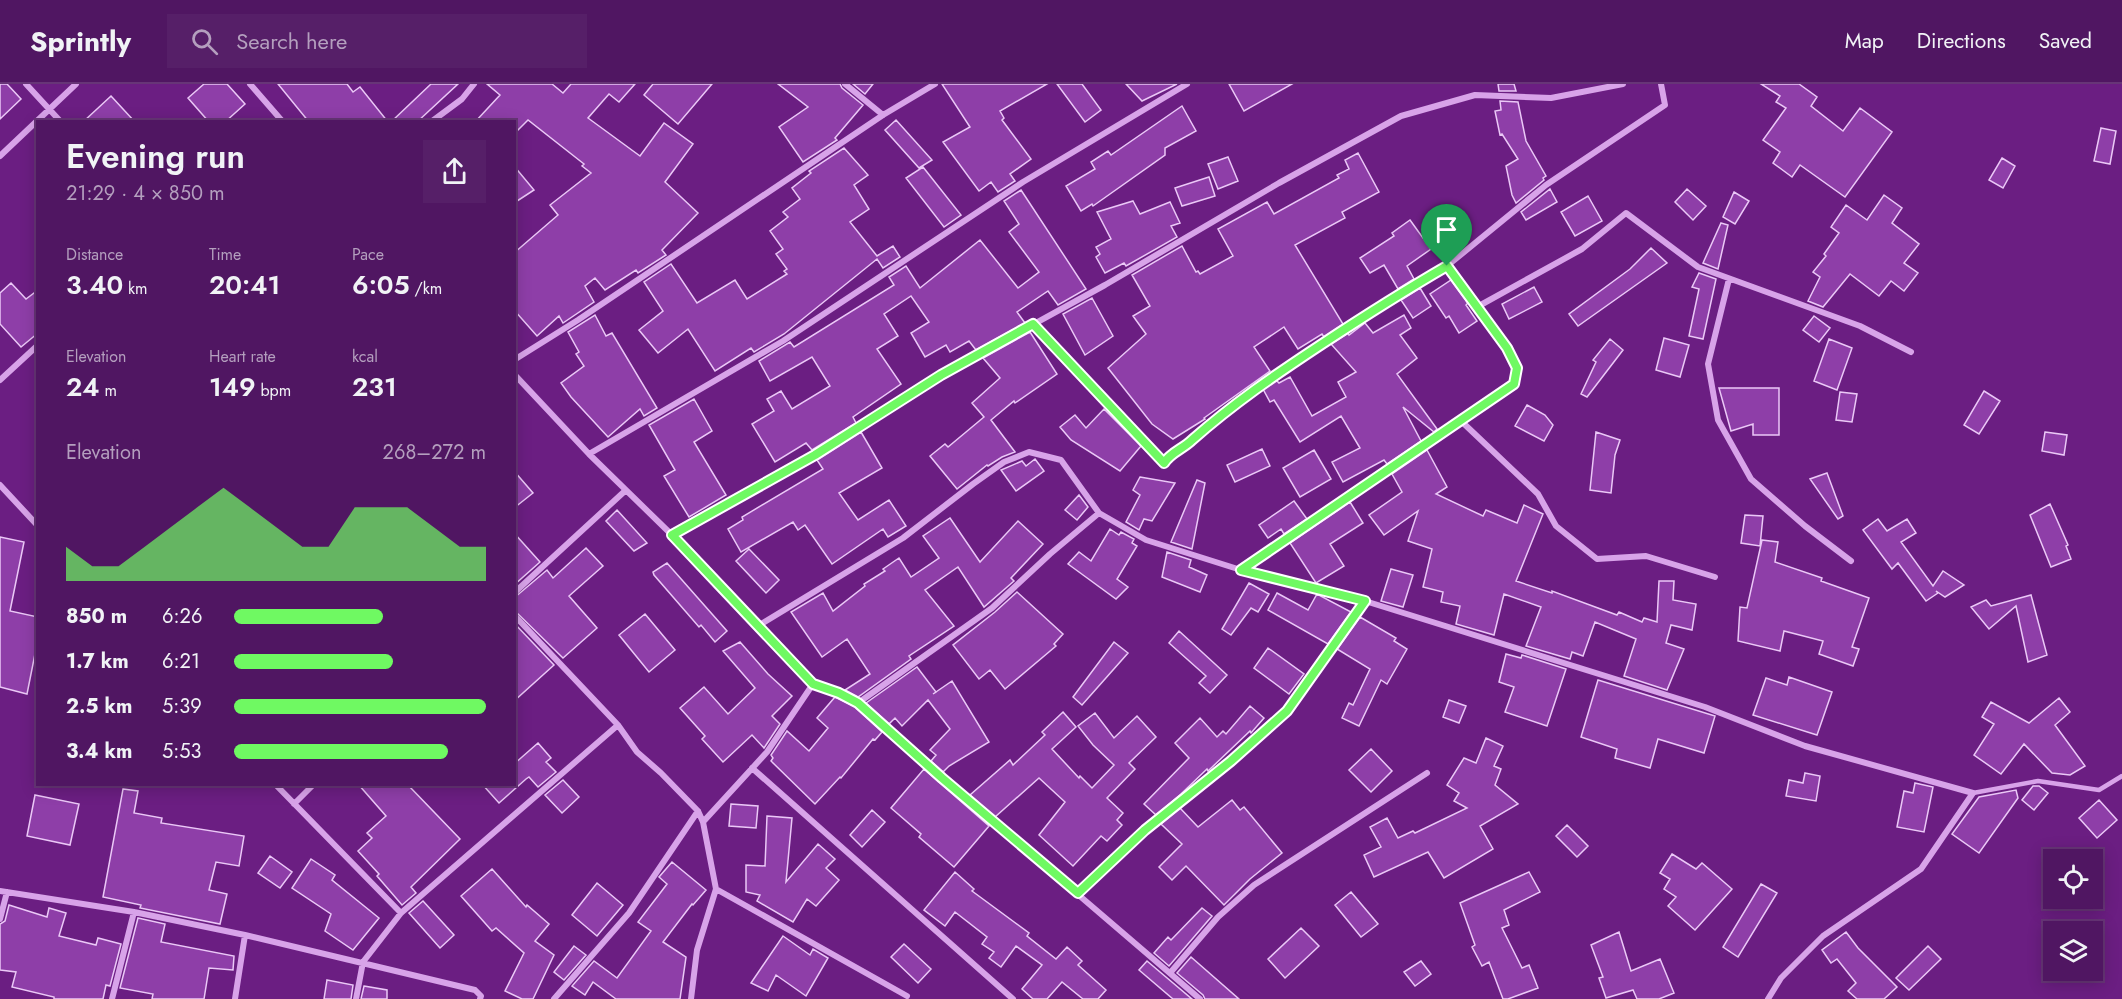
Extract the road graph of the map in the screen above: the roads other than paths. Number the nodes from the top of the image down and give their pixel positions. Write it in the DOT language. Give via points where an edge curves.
graph roads {
  1 [pos="26,84"];
  2 [pos="76,84"];
  3 [pos="250,84"];
  4 [pos="474,84"];
  5 [pos="845,84"];
  6 [pos="935,84"];
  7 [pos="1187,84"];
  8 [pos="1623,84"];
  9 [pos="1661,84"];
  10 [pos="50,109"];
  11 [pos="883,116"];
  12 [pos="38,120"];
  13 [pos="59,120"];
  14 [pos="280,120"];
  15 [pos="433,120"];
  16 [pos="36,122"];
  17 [pos="0,156"];
  18 [pos="1447,266"];
  19 [pos="1729,279"];
  20 [pos="1477,308"];
  21 [pos="1033,324"];
  22 [pos="36,347"];
  23 [pos="1911,352"];
  24 [pos="516,359"];
  25 [pos="516,376"];
  26 [pos="0,380"];
  27 [pos="1460,420"];
  28 [pos="589,454"];
  29 [pos="0,485"];
  30 [pos="626,490"];
  31 [pos="1099,513"];
  32 [pos="36,524"];
  33 [pos="672,535"];
  34 [pos="1851,561"];
  35 [pos="1241,570"];
  36 [pos="1715,577"];
  37 [pos="516,591"];
  38 [pos="1365,601"];
  39 [pos="516,617"];
  40 [pos="758,626"];
  41 [pos="813,684"];
  42 [pos="858,703"];
  43 [pos="618,725"];
  44 [pos="752,768"];
  45 [pos="1427,773"];
  46 [pos="2122,776"];
  47 [pos="277,786"];
  48 [pos="312,786"];
  49 [pos="1973,793"];
  50 [pos="294,804"];
  51 [pos="698,811"];
  52 [pos="703,822"];
  53 [pos="716,889"];
  54 [pos="3,892"];
  55 [pos="1078,893"];
  56 [pos="134,912"];
  57 [pos="401,913"];
  58 [pos="0,919"];
  59 [pos="245,935"];
  60 [pos="363,962"];
  61 [pos="1170,973"];
  62 [pos="907,996"];
  63 [pos="1011,998"];
  64 [pos="112,999"];
  65 [pos="235,999"];
  66 [pos="356,999"];
  67 [pos="480,999"];
  68 [pos="554,999"];
  69 [pos="691,999"];
  70 [pos="1200,999"];
  71 [pos="1768,999"];
  1 -- 10 [label="street"];
  2 -- 10 [label="street"];
  3 -- 14 [label="street"];
  4 -- 15 [label="street" via="462,99"];
  5 -- 11 [label="street"];
  6 -- 11 [label="street"];
  7 -- 28 [label="street" via="1023,182 783,341"];
  8 -- 21 [label="street" via="1551,98 1475,95 1401,116"];
  9 -- 18 [label="street" via="1665,105 1546,185"];
  10 -- 12 [label="street"];
  10 -- 13 [label="street"];
  11 -- 24 [label="street"];
  16 -- 17 [label="street"];
  18 -- 20 [label="street"];
  18 -- 21 [label="street" via="1263,382 1164,463"];
  19 -- 20 [label="street" via="1698,267 1626,213 1582,249"];
  19 -- 23 [label="street" via="1860,326"];
  19 -- 34 [label="street" via="1708,364 1718,420 1751,479"];
  20 -- 27 [label="street" via="1517,368 1514,384"];
  21 -- 33 [label="street" via="941,375 815,455"];
  22 -- 26 [label="street"];
  25 -- 28 [label="street"];
  27 -- 35 [label="street"];
  27 -- 36 [label="street" via="1538,494 1556,526 1598,559 1646,556"];
  28 -- 30 [label="street"];
  29 -- 32 [label="street"];
  30 -- 33 [label="street"];
  30 -- 37 [label="street"];
  31 -- 35 [label="street" via="1146,540"];
  31 -- 40 [label="street" via="1061,460 1029,452 1004,462 903,538"];
  31 -- 42 [label="street" via="992,608"];
  33 -- 40 [label="street"];
  35 -- 38 [label="street"];
  38 -- 49 [label="street" via="1705,707 1805,746"];
  38 -- 55 [label="street" via="1287,711 1145,830"];
  39 -- 43 [label="street"];
  40 -- 41 [label="street"];
  41 -- 42 [label="street"];
  41 -- 44 [label="street"];
  42 -- 55 [label="street"];
  43 -- 51 [label="street" via="637,752"];
  43 -- 57 [label="street"];
  44 -- 52 [label="street"];
  44 -- 63 [label="street"];
  45 -- 61 [label="street" via="1254,885 1218,917"];
  46 -- 49 [label="lane" via="2099,790 2038,781"];
  47 -- 50 [label="street"];
  48 -- 50 [label="street"];
  49 -- 71 [label="street" via="1921,869 1823,936 1781,978"];
  50 -- 57 [label="street"];
  51 -- 52 [label="street"];
  51 -- 68 [label="street" via="629,912"];
  52 -- 53 [label="street"];
  53 -- 62 [label="street"];
  53 -- 69 [label="street" via="697,950"];
  54 -- 56 [label="street"];
  54 -- 58 [label="street"];
  55 -- 61 [label="street"];
  56 -- 59 [label="street"];
  56 -- 64 [label="street"];
  57 -- 60 [label="street"];
  59 -- 60 [label="street"];
  59 -- 65 [label="street"];
  60 -- 66 [label="street"];
  60 -- 67 [label="street" via="475,990"];
  61 -- 70 [label="street"];
}
